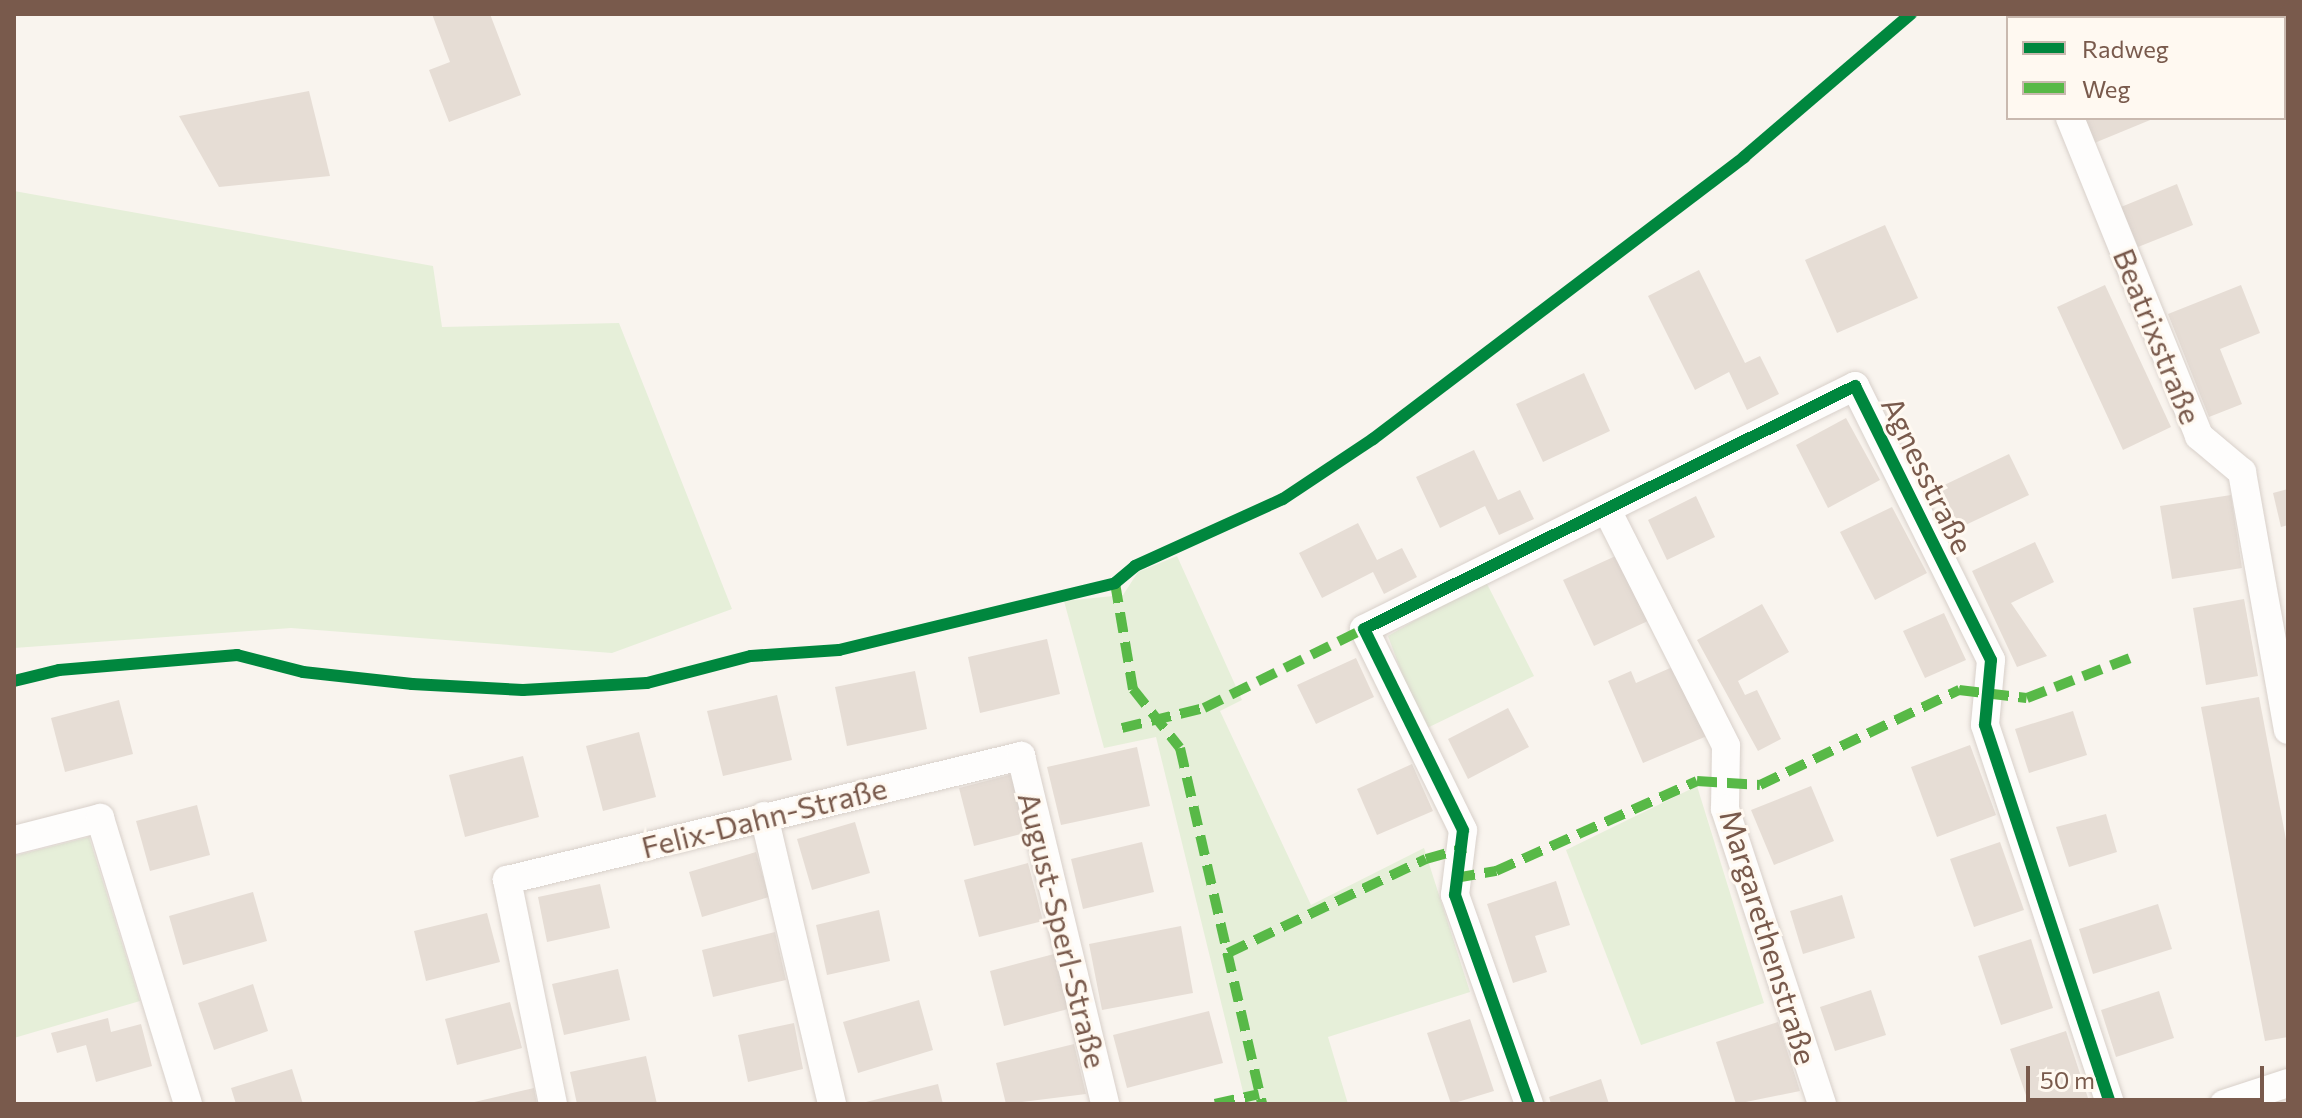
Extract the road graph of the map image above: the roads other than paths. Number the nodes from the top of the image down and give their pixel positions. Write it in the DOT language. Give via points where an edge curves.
graph roads {
  1 [pos="2071,120"];
  2 [pos="1607,510"];
  3 [pos="2288,730"];
  4 [pos="1021,756"];
  5 [pos="764,816"];
  6 [pos="14,840"];
  7 [pos="2288,1083"];
  8 [pos="188,1104"];
  9 [pos="553,1104"];
  10 [pos="832,1104"];
  11 [pos="1105,1104"];
  12 [pos="1529,1104"];
  13 [pos="1822,1104"];
  14 [pos="2110,1104"];
  15 [pos="2224,1104"];
  1 -- 3 [label="street, Beatrixstraße" via="2199,436 2242,472"];
  2 -- 12 [label="street, Agnesstraße" via="1364,629 1463,830 1455,895"];
  2 -- 13 [label="street, Margarethenstraße" via="1726,746 1725,809"];
  2 -- 14 [label="street, Agnesstraße" via="1855,386 1991,660 1985,725"];
  4 -- 5 [label="street, Felix-Dahn-Straße"];
  4 -- 11 [label="street, August-Sperl-Straße"];
  5 -- 9 [label="street, Felix-Dahn-Straße" via="507,880"];
  5 -- 10 [label="street"];
  6 -- 8 [label="street" via="100,818"];
  7 -- 15 [label="street"];
}
